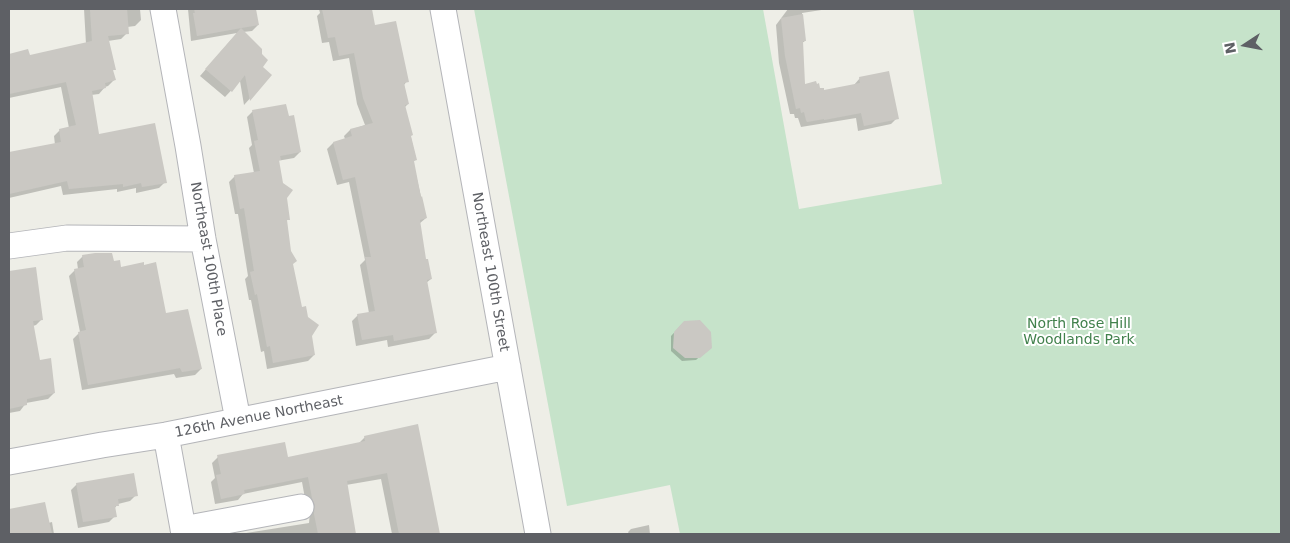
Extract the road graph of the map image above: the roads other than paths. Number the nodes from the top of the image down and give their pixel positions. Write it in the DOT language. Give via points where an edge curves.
graph roads {
  1 [pos="163,9"];
  2 [pos="443,9"];
  3 [pos="203,238"];
  4 [pos="9,246"];
  5 [pos="508,367"];
  6 [pos="238,420"];
  7 [pos="166,436"];
  8 [pos="9,462"];
  9 [pos="300,507"];
  10 [pos="183,532"];
  11 [pos="538,534"];
  1 -- 3 [label="street, Northeast 100th Place"];
  2 -- 5 [label="street, Northeast 100th Street"];
  3 -- 4 [label="street" via="67,238"];
  3 -- 6 [label="street, Northeast 100th Place"];
  5 -- 6 [label="street, 126th Avenue Northeast"];
  5 -- 11 [label="street, Northeast 100th Street"];
  6 -- 7 [label="street, 126th Avenue Northeast"];
  7 -- 8 [label="street, 126th Avenue Northeast"];
  7 -- 10 [label="street"];
  9 -- 10 [label="street"];
}
